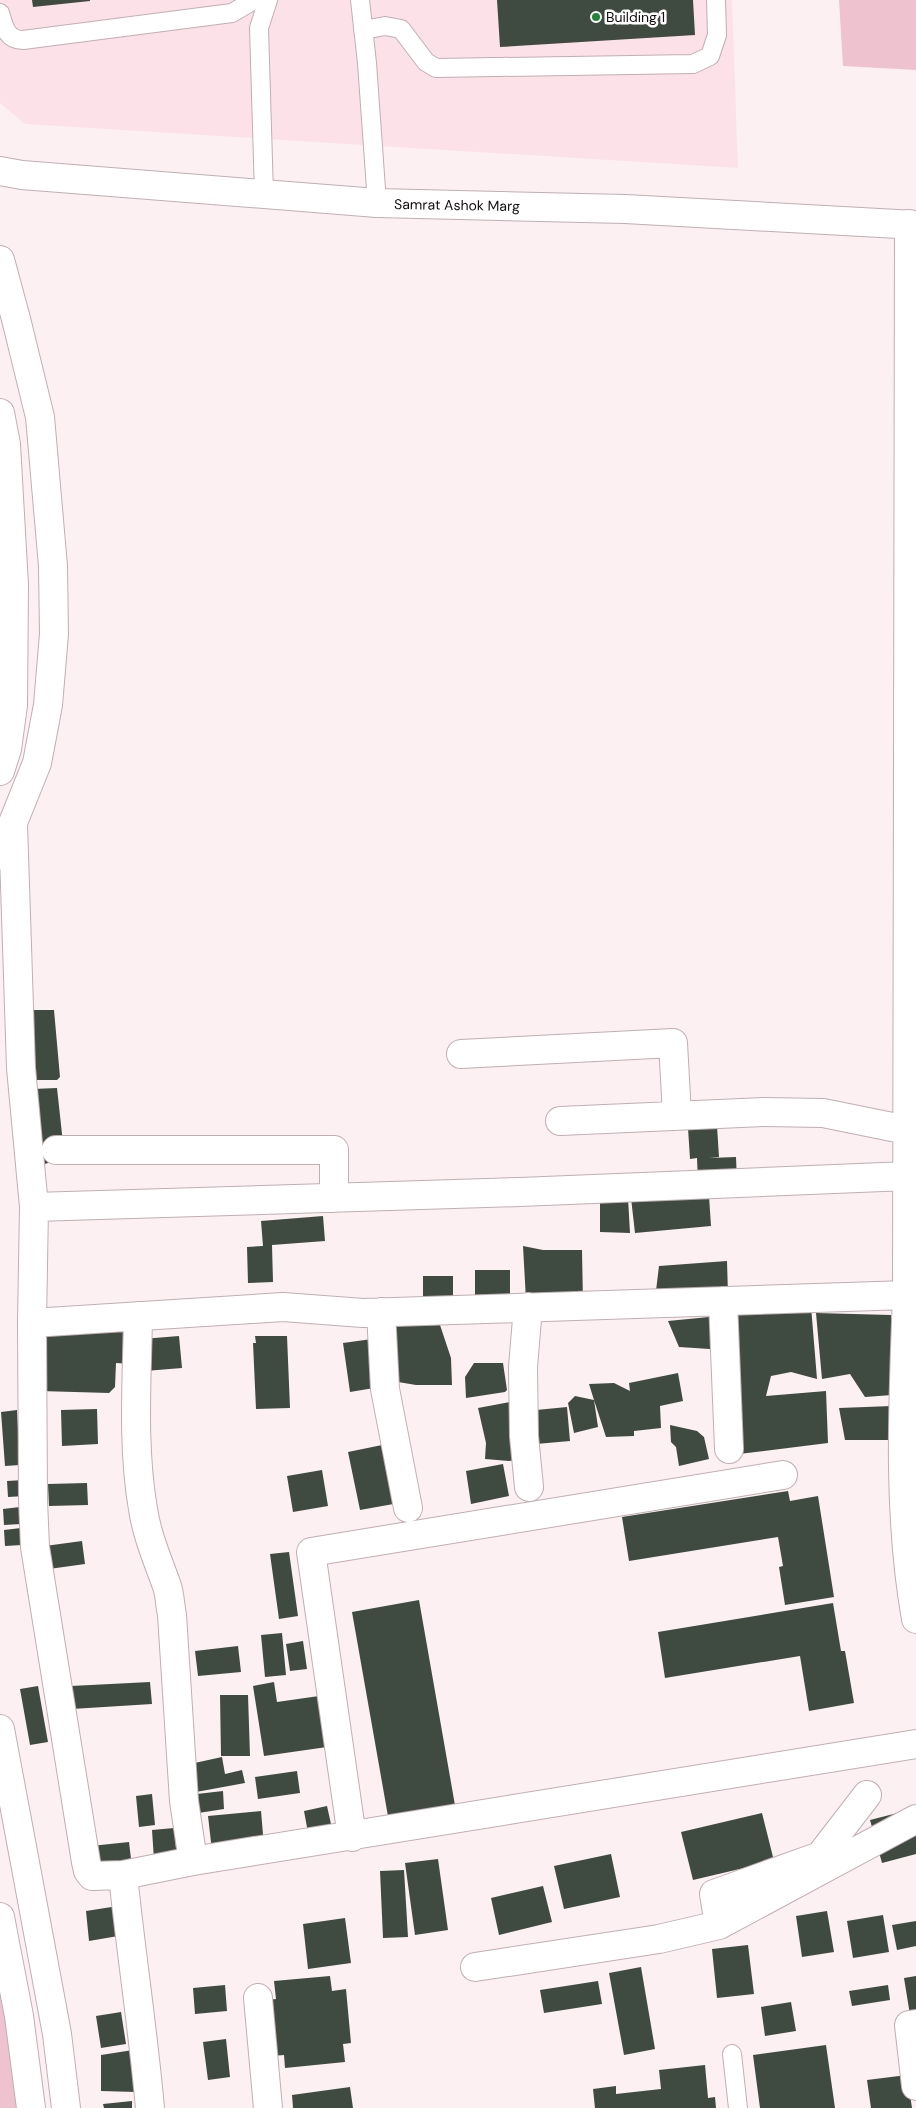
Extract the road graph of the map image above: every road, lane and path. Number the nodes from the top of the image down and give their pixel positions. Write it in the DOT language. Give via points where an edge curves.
graph roads {
  1 [pos="250,0"];
  2 [pos="268,0"];
  3 [pos="360,0"];
  4 [pos="716,0"];
  5 [pos="0,14"];
  6 [pos="363,30"];
  7 [pos="0,170"];
  8 [pos="264,194"];
  9 [pos="377,203"];
  10 [pos="912,225"];
  11 [pos="0,260"];
  12 [pos="0,413"];
  13 [pos="912,580"];
  14 [pos="0,771"];
  15 [pos="912,808"];
  16 [pos="13,824"];
  17 [pos="0,855"];
  18 [pos="461,1054"];
  19 [pos="677,1115"];
  20 [pos="560,1121"];
  21 [pos="907,1130"];
  22 [pos="56,1150"];
  23 [pos="907,1176"];
  24 [pos="334,1198"];
  25 [pos="34,1207"];
  26 [pos="911,1246"];
  27 [pos="906,1295"];
  28 [pos="724,1301"];
  29 [pos="528,1307"];
  30 [pos="381,1312"];
  31 [pos="138,1316"];
  32 [pos="32,1323"];
  33 [pos="729,1449"];
  34 [pos="783,1475"];
  35 [pos="529,1487"];
  36 [pos="408,1508"];
  37 [pos="910,1522"];
  38 [pos="916,1618"];
  39 [pos="0,1729"];
  40 [pos="916,1744"];
  41 [pos="867,1795"];
  42 [pos="916,1819"];
  43 [pos="352,1837"];
  44 [pos="193,1861"];
  45 [pos="123,1876"];
  46 [pos="0,1917"];
  47 [pos="718,1925"];
  48 [pos="474,1967"];
  49 [pos="258,1998"];
  50 [pos="916,2024"];
  51 [pos="732,2054"];
  52 [pos="916,2086"];
  53 [pos="31,2108"];
  54 [pos="66,2108"];
  55 [pos="150,2108"];
  56 [pos="268,2108"];
  57 [pos="738,2108"];
  1 -- 5 [label="lane" via="232,13 23,40 8,35"];
  2 -- 8 [label="lane" via="259,28"];
  3 -- 6 [label="lane"];
  4 -- 6 [label="lane" via="717,34 710,56 693,64 436,68 426,62 401,29 385,26"];
  6 -- 9 [label="lane"];
  7 -- 8 [label="street, Samrat Ashok Marg" via="22,175"];
  8 -- 9 [label="street, Samrat Ashok Marg"];
  9 -- 10 [label="street, Samrat Ashok Marg" via="625,209"];
  10 -- 13 [label="street"];
  11 -- 16 [label="street" via="40,417 53,566 54,634 48,704 37,763"];
  12 -- 14 [label="street" via="6,444 14,595 12,706 7,749"];
  13 -- 15 [label="street"];
  15 -- 21 [label="street"];
  16 -- 17 [label="street"];
  16 -- 25 [label="street" via="21,1068"];
  18 -- 19 [label="street" via="673,1043"];
  19 -- 20 [label="street"];
  19 -- 21 [label="street" via="824,1113"];
  21 -- 23 [label="street"];
  22 -- 24 [label="street" via="334,1150"];
  23 -- 24 [label="street"];
  23 -- 26 [label="street"];
  24 -- 25 [label="street"];
  25 -- 32 [label="street"];
  26 -- 27 [label="street"];
  27 -- 28 [label="street"];
  27 -- 37 [label="street" via="902,1439"];
  28 -- 29 [label="street"];
  28 -- 33 [label="street"];
  29 -- 30 [label="street"];
  29 -- 35 [label="street" via="523,1367"];
  30 -- 31 [label="street" via="283,1307"];
  30 -- 36 [label="street" via="384,1389"];
  31 -- 32 [label="street"];
  31 -- 44 [label="street" via="139,1476 143,1511 167,1587 172,1616 184,1801"];
  32 -- 45 [label="street" via="36,1547 86,1862 92,1876"];
  34 -- 43 [label="street" via="311,1552"];
  37 -- 38 [label="street"];
  39 -- 54 [label="street" via="56,2024"];
  40 -- 43 [label="street"];
  41 -- 47 [label="street" via="820,1856 714,1894"];
  42 -- 47 [label="street"];
  43 -- 44 [label="street"];
  44 -- 45 [label="street"];
  45 -- 55 [label="street"];
  46 -- 53 [label="street" via="19,2016"];
  47 -- 48 [label="street" via="659,1939"];
  49 -- 56 [label="street"];
  50 -- 52 [label="street" via="909,2025"];
  51 -- 57 [label="lane"];
}
